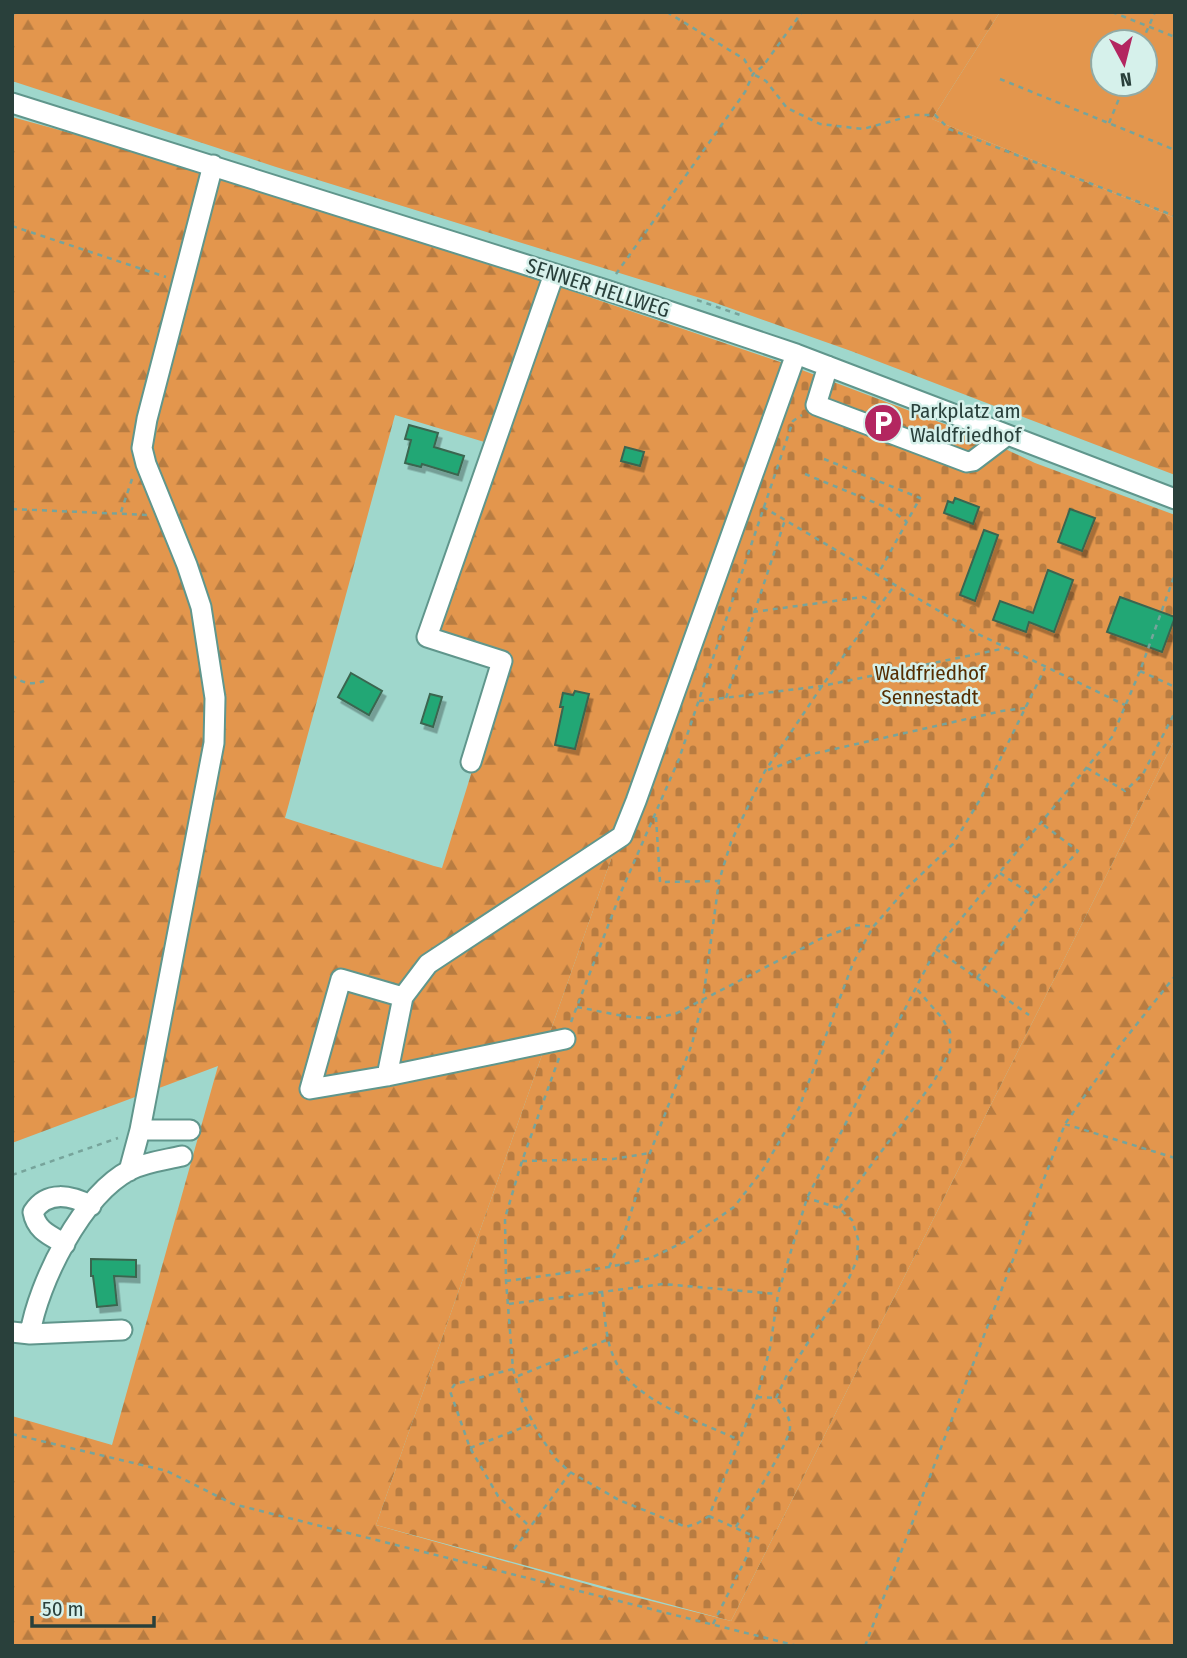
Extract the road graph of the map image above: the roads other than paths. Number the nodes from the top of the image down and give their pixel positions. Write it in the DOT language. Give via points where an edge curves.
graph roads {
  1 [pos="12,103"];
  2 [pos="213,165"];
  3 [pos="554,274"];
  4 [pos="796,354"];
  5 [pos="828,366"];
  6 [pos="1006,436"];
  7 [pos="1173,495"];
  8 [pos="471,762"];
  9 [pos="403,997"];
  10 [pos="565,1039"];
  11 [pos="387,1076"];
  12 [pos="140,1130"];
  13 [pos="190,1130"];
  14 [pos="182,1156"];
  15 [pos="129,1171"];
  16 [pos="91,1206"];
  17 [pos="65,1244"];
  18 [pos="122,1330"];
  19 [pos="21,1333"];
  1 -- 2 [label="street, SENNER HELLWEG"];
  2 -- 3 [label="street, SENNER HELLWEG"];
  2 -- 12 [label="street" via="142,448 201,607 215,698 208,784"];
  3 -- 4 [label="street, SENNER HELLWEG"];
  3 -- 8 [label="street" via="427,637 502,661"];
  4 -- 5 [label="street, SENNER HELLWEG"];
  4 -- 9 [label="street" via="622,836 428,964"];
  5 -- 6 [label="street, SENNER HELLWEG"];
  5 -- 6 [label="street" via="816,405 967,462"];
  6 -- 7 [label="street, SENNER HELLWEG"];
  9 -- 11 [label="street"];
  9 -- 11 [label="street" via="341,979 310,1089"];
  10 -- 11 [label="street"];
  12 -- 13 [label="street"];
  12 -- 15 [label="street"];
  14 -- 15 [label="street"];
  15 -- 16 [label="street"];
  16 -- 17 [label="street"];
  16 -- 17 [label="street" via="64,1196 39,1203 33,1212 35,1223"];
  17 -- 19 [label="street"];
  18 -- 19 [label="street"];
}
